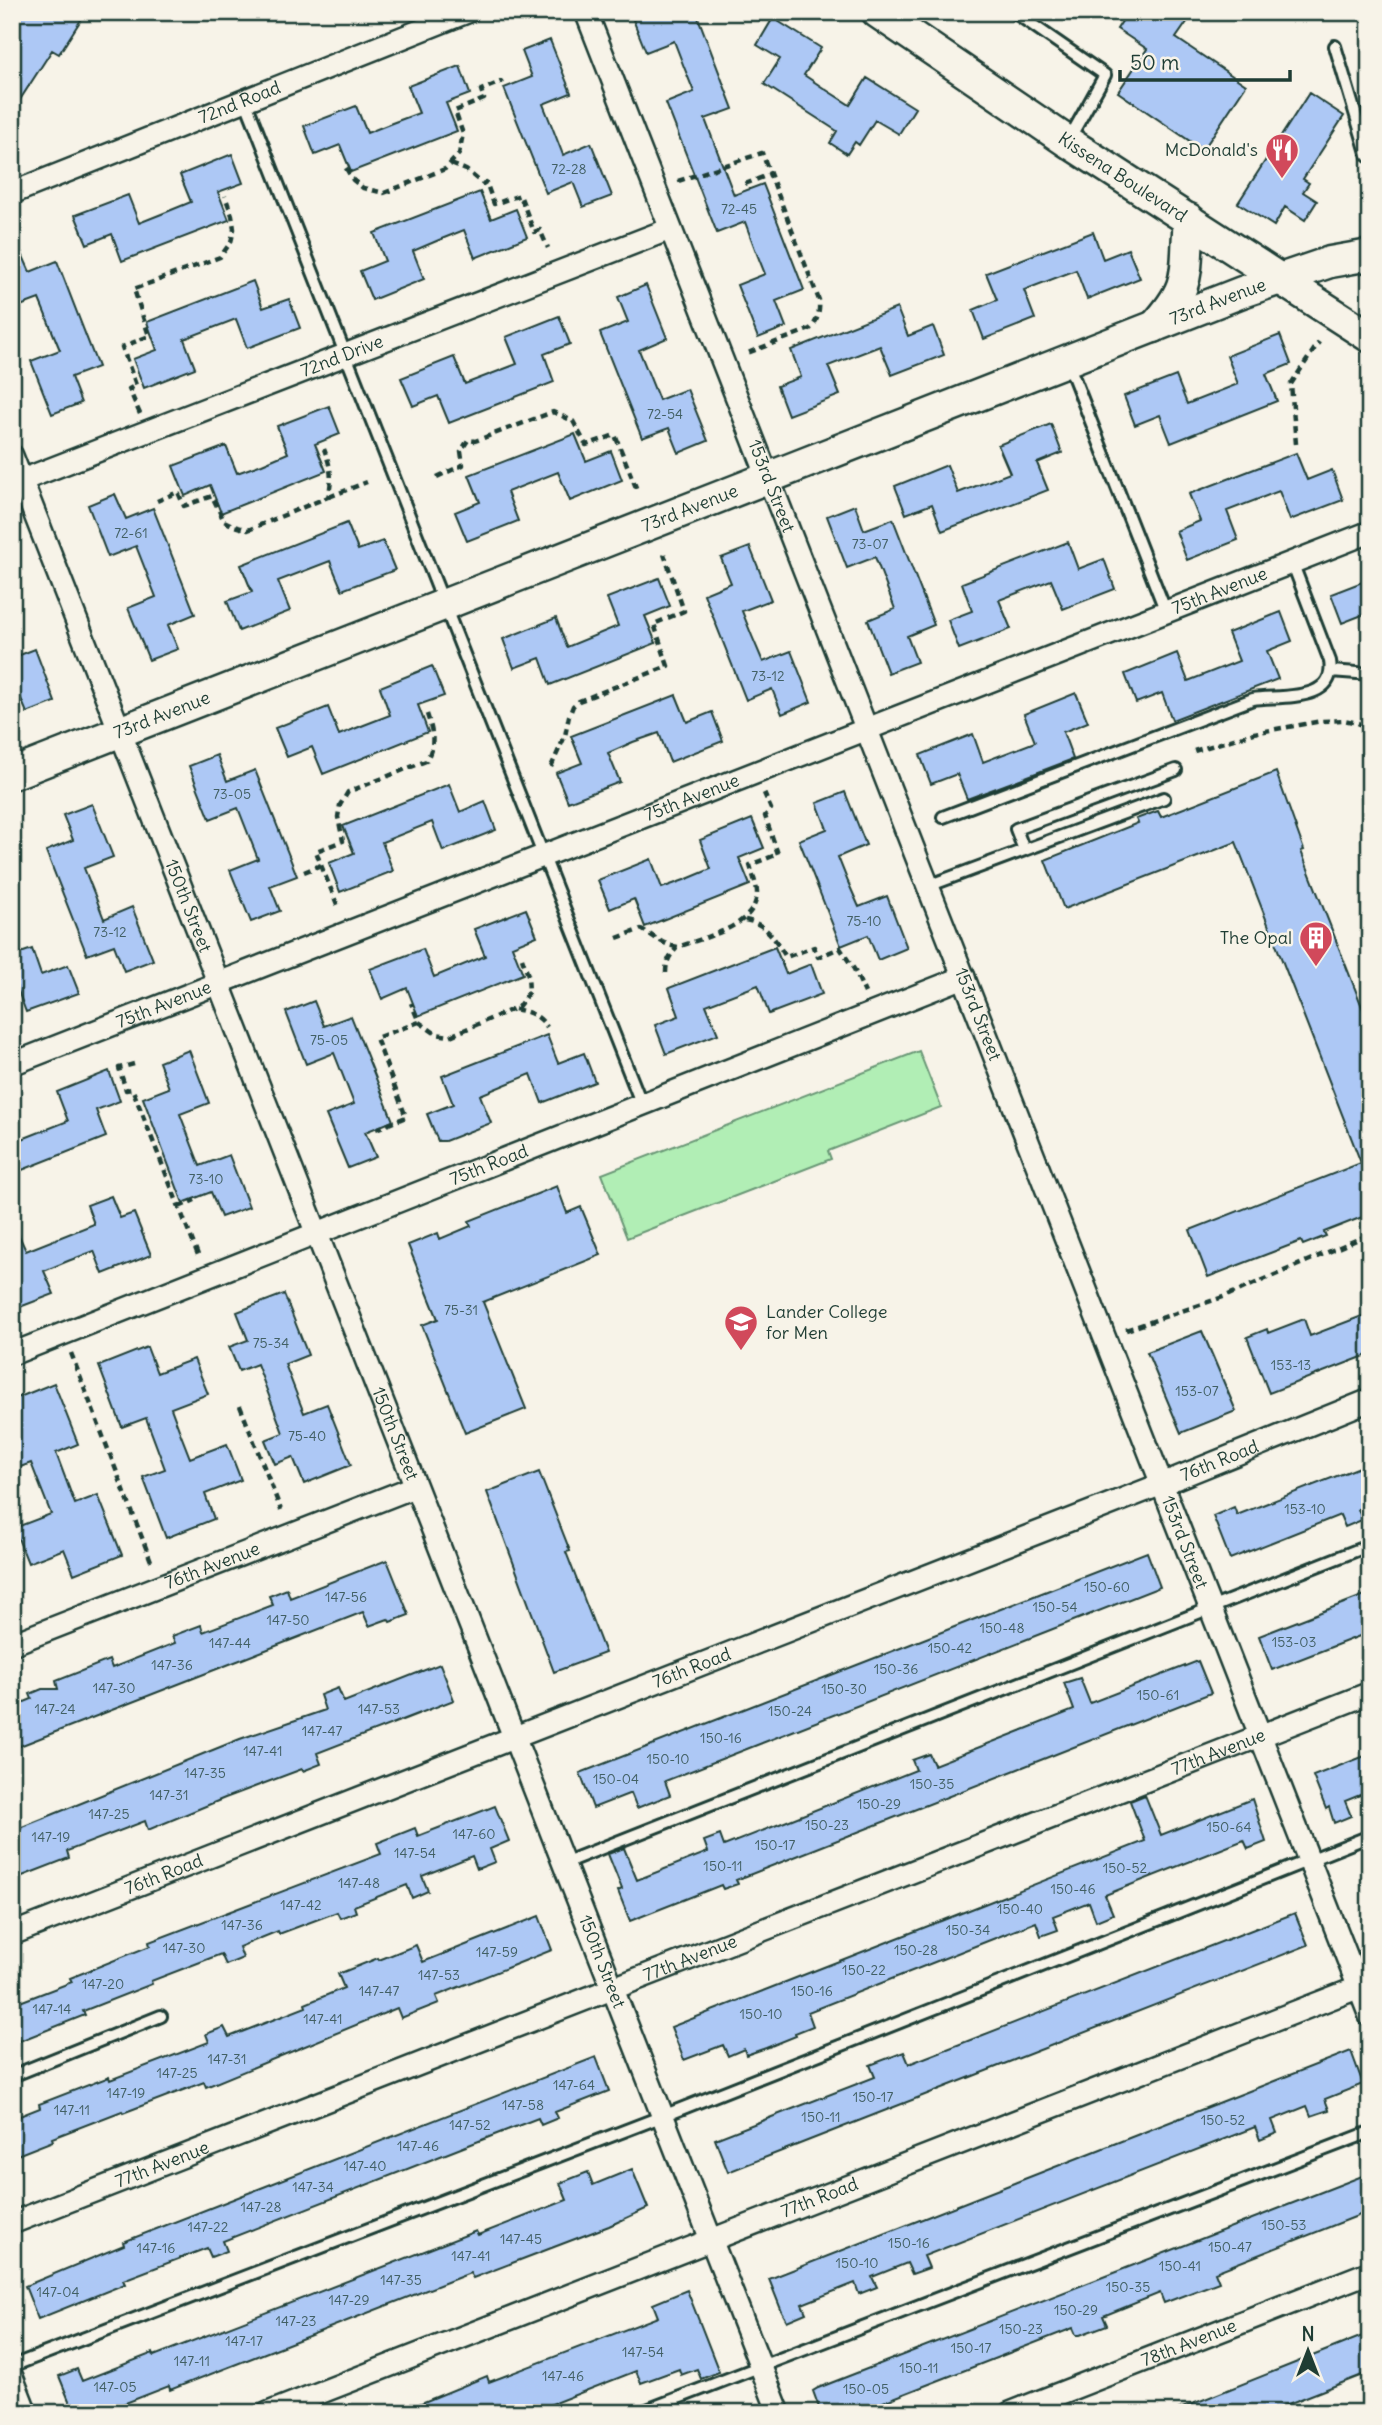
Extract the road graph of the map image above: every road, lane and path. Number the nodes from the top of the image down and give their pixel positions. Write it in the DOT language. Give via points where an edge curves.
graph roads {
  1 [pos="467,12"];
  2 [pos="586,12"];
  3 [pos="878,12"];
  4 [pos="1014,12"];
  5 [pos="442,17"];
  6 [pos="1335,46"];
  7 [pos="503,81"];
  8 [pos="245,100"];
  9 [pos="1068,142"];
  10 [pos="1368,156"];
  11 [pos="451,164"];
  12 [pos="346,168"];
  13 [pos="771,174"];
  14 [pos="678,181"];
  15 [pos="745,184"];
  16 [pos="12,193"];
  17 [pos="225,196"];
  18 [pos="1189,219"];
  19 [pos="670,229"];
  20 [pos="548,248"];
  21 [pos="1370,255"];
  22 [pos="1278,279"];
  23 [pos="1152,329"];
  24 [pos="1370,337"];
  25 [pos="1319,342"];
  26 [pos="745,354"];
  27 [pos="346,355"];
  28 [pos="1068,362"];
  29 [pos="148,432"];
  30 [pos="1297,444"];
  31 [pos="324,449"];
  32 [pos="12,456"];
  33 [pos="437,477"];
  34 [pos="768,479"];
  35 [pos="17,482"];
  36 [pos="367,482"];
  37 [pos="637,490"];
  38 [pos="328,497"];
  39 [pos="158,501"];
  40 [pos="1370,532"];
  41 [pos="664,554"];
  42 [pos="1292,562"];
  43 [pos="445,606"];
  44 [pos="1166,612"];
  45 [pos="1331,671"];
  46 [pos="1370,674"];
  47 [pos="426,711"];
  48 [pos="866,730"];
  49 [pos="1370,730"];
  50 [pos="121,732"];
  51 [pos="1194,751"];
  52 [pos="551,767"];
  53 [pos="1176,770"];
  54 [pos="12,774"];
  55 [pos="764,793"];
  56 [pos="1164,798"];
  57 [pos="943,817"];
  58 [pos="1024,849"];
  59 [pos="544,856"];
  60 [pos="321,865"];
  61 [pos="304,872"];
  62 [pos="928,886"];
  63 [pos="339,909"];
  64 [pos="744,920"];
  65 [pos="617,938"];
  66 [pos="678,947"];
  67 [pos="522,958"];
  68 [pos="666,973"];
  69 [pos="964,977"];
  70 [pos="220,983"];
  71 [pos="865,993"];
  72 [pos="411,1003"];
  73 [pos="514,1009"];
  74 [pos="419,1022"];
  75 [pos="547,1027"];
  76 [pos="134,1064"];
  77 [pos="12,1065"];
  78 [pos="642,1105"];
  79 [pos="376,1129"];
  80 [pos="195,1200"];
  81 [pos="179,1206"];
  82 [pos="1370,1234"];
  83 [pos="317,1235"];
  84 [pos="198,1255"];
  85 [pos="1126,1330"];
  86 [pos="71,1353"];
  87 [pos="12,1354"];
  88 [pos="1370,1400"];
  89 [pos="240,1406"];
  90 [pos="1162,1484"];
  91 [pos="414,1487"];
  92 [pos="281,1510"];
  93 [pos="1370,1545"];
  94 [pos="151,1561"];
  95 [pos="1210,1608"];
  96 [pos="12,1644"];
  97 [pos="1370,1693"];
  98 [pos="1260,1735"];
  99 [pos="515,1736"];
  100 [pos="1370,1836"];
  101 [pos="1309,1860"];
  102 [pos="564,1863"];
  103 [pos="12,1934"];
  104 [pos="1364,1985"];
  105 [pos="613,1989"];
  106 [pos="161,2016"];
  107 [pos="1370,2016"];
  108 [pos="12,2076"];
  109 [pos="663,2116"];
  110 [pos="1370,2132"];
  111 [pos="12,2223"];
  112 [pos="711,2240"];
  113 [pos="1370,2272"];
  114 [pos="760,2364"];
  115 [pos="12,2366"];
  116 [pos="12,2376"];
  117 [pos="26,2413"];
  118 [pos="268,2413"];
  119 [pos="639,2413"];
  120 [pos="779,2413"];
  121 [pos="1010,2413"];
  1 -- 5 [label="street, 72nd Road"];
  2 -- 19 [label="street, 153rd Street"];
  3 -- 9 [label="street, Kissena Boulevard"];
  4 -- 9 [label="lane" via="1105,75"];
  5 -- 8 [label="street, 72nd Road"];
  6 -- 10 [label="lane"];
  7 -- 11 [label="path" via="481,90 484,99 455,111 463,134 459,154"];
  8 -- 16 [label="street, 72nd Road"];
  8 -- 27 [label="lane"];
  9 -- 18 [label="street, Kissena Boulevard"];
  11 -- 12 [label="path" via="384,193 363,188"];
  11 -- 20 [label="path" via="486,182 494,204 520,195 534,232 540,230"];
  13 -- 14 [label="path" via="762,153"];
  13 -- 15 [label="path"];
  13 -- 26 [label="path" via="820,309 810,329"];
  17 -- 29 [label="path" via="234,229 220,257 134,289 149,336 122,347 136,386 129,389"];
  18 -- 22 [label="street, Kissena Boulevard"];
  18 -- 23 [label="street" via="1182,289"];
  19 -- 27 [label="street, 72nd Drive"];
  19 -- 34 [label="street, 153rd Street"];
  21 -- 22 [label="street, 73rd Avenue"];
  22 -- 23 [label="street, 73rd Avenue"];
  22 -- 24 [label="street, Kissena Boulevard"];
  23 -- 28 [label="street, 73rd Avenue"];
  25 -- 30 [label="path" via="1291,384"];
  27 -- 29 [label="street, 72nd Drive"];
  27 -- 43 [label="lane"];
  28 -- 34 [label="street, 73rd Avenue"];
  28 -- 44 [label="lane"];
  29 -- 35 [label="street, 72nd Drive"];
  31 -- 38 [label="path" via="331,473"];
  32 -- 35 [label="street, 150th Street"];
  33 -- 37 [label="path" via="463,464 461,451 468,440 553,412 573,421 586,445 615,435"];
  34 -- 43 [label="street, 73rd Avenue"];
  34 -- 48 [label="street, 153rd Street"];
  35 -- 50 [label="street, 150th Street"];
  36 -- 38 [label="path"];
  38 -- 39 [label="path" via="248,530 225,521 212,496 184,506 178,492"];
  40 -- 42 [label="street, 75th Avenue"];
  41 -- 52 [label="path" via="684,611 654,624 668,666 573,706"];
  42 -- 44 [label="street, 75th Avenue"];
  42 -- 45 [label="lane"];
  43 -- 50 [label="street, 73rd Avenue"];
  43 -- 59 [label="lane"];
  44 -- 48 [label="street, 75th Avenue"];
  45 -- 46 [label="lane"];
  45 -- 57 [label="lane" via="1323,687 1312,693 1253,699"];
  47 -- 60 [label="path" via="434,743 426,761 348,792 338,817 343,841 316,851"];
  48 -- 59 [label="street, 75th Avenue"];
  48 -- 62 [label="street, 153rd Street"];
  49 -- 51 [label="path" via="1344,720 1322,721 1254,733"];
  50 -- 54 [label="street, 73rd Avenue"];
  50 -- 70 [label="street, 150th Street"];
  53 -- 58 [label="lane" via="1016,829"];
  55 -- 64 [label="path" via="771,809 765,816 778,854 750,865 756,901"];
  56 -- 58 [label="lane"];
  58 -- 62 [label="lane"];
  59 -- 70 [label="street, 75th Avenue"];
  59 -- 78 [label="lane"];
  60 -- 61 [label="path"];
  60 -- 63 [label="path"];
  62 -- 69 [label="street, 153rd Street"];
  64 -- 66 [label="path"];
  64 -- 71 [label="path" via="765,927 786,957 814,947 818,957 840,948"];
  65 -- 66 [label="path" via="640,929"];
  66 -- 68 [label="path" via="666,963"];
  67 -- 73 [label="path" via="529,992"];
  69 -- 78 [label="street, 75th Road"];
  69 -- 90 [label="street, 153rd Street"];
  70 -- 77 [label="street, 75th Avenue"];
  70 -- 83 [label="street, 150th Street"];
  72 -- 74 [label="path"];
  73 -- 74 [label="path" via="450,1036 436,1034"];
  73 -- 75 [label="path" via="540,1017"];
  74 -- 79 [label="path" via="376,1038 406,1117"];
  76 -- 81 [label="path" via="119,1069 126,1090 132,1088"];
  78 -- 83 [label="street, 75th Road"];
  80 -- 81 [label="path"];
  81 -- 84 [label="path"];
  82 -- 85 [label="path" via="1226,1296"];
  83 -- 87 [label="street, 75th Road"];
  83 -- 91 [label="street, 150th Street"];
  86 -- 94 [label="path"];
  88 -- 90 [label="street, 76th Road"];
  89 -- 92 [label="path"];
  90 -- 95 [label="street, 153rd Street"];
  90 -- 99 [label="street, 76th Road"];
  91 -- 96 [label="street, 76th Avenue"];
  91 -- 99 [label="street, 150th Street"];
  93 -- 95 [label="lane"];
  95 -- 98 [label="street, 153rd Street"];
  95 -- 102 [label="lane"];
  97 -- 98 [label="street, 77th Avenue"];
  98 -- 101 [label="street, 153rd Street"];
  98 -- 105 [label="street, 77th Avenue"];
  99 -- 102 [label="street, 150th Street"];
  99 -- 103 [label="street, 76th Road"];
  100 -- 101 [label="lane"];
  101 -- 104 [label="street, 153rd Street"];
  101 -- 109 [label="lane"];
  102 -- 105 [label="street, 150th Street"];
  104 -- 107 [label="street, 153rd Street"];
  104 -- 112 [label="street, 77th Road"];
  105 -- 109 [label="street, 150th Street"];
  105 -- 111 [label="street, 77th Avenue"];
  106 -- 108 [label="lane"];
  109 -- 112 [label="street, 150th Street"];
  109 -- 115 [label="lane"];
  110 -- 114 [label="lane"];
  112 -- 114 [label="street, 150th Street"];
  112 -- 118 [label="street, 77th Road"];
  113 -- 121 [label="street, 78th Avenue"];
  114 -- 119 [label="lane"];
  114 -- 120 [label="street, 150th Street"];
  116 -- 117 [label="street"];
}
